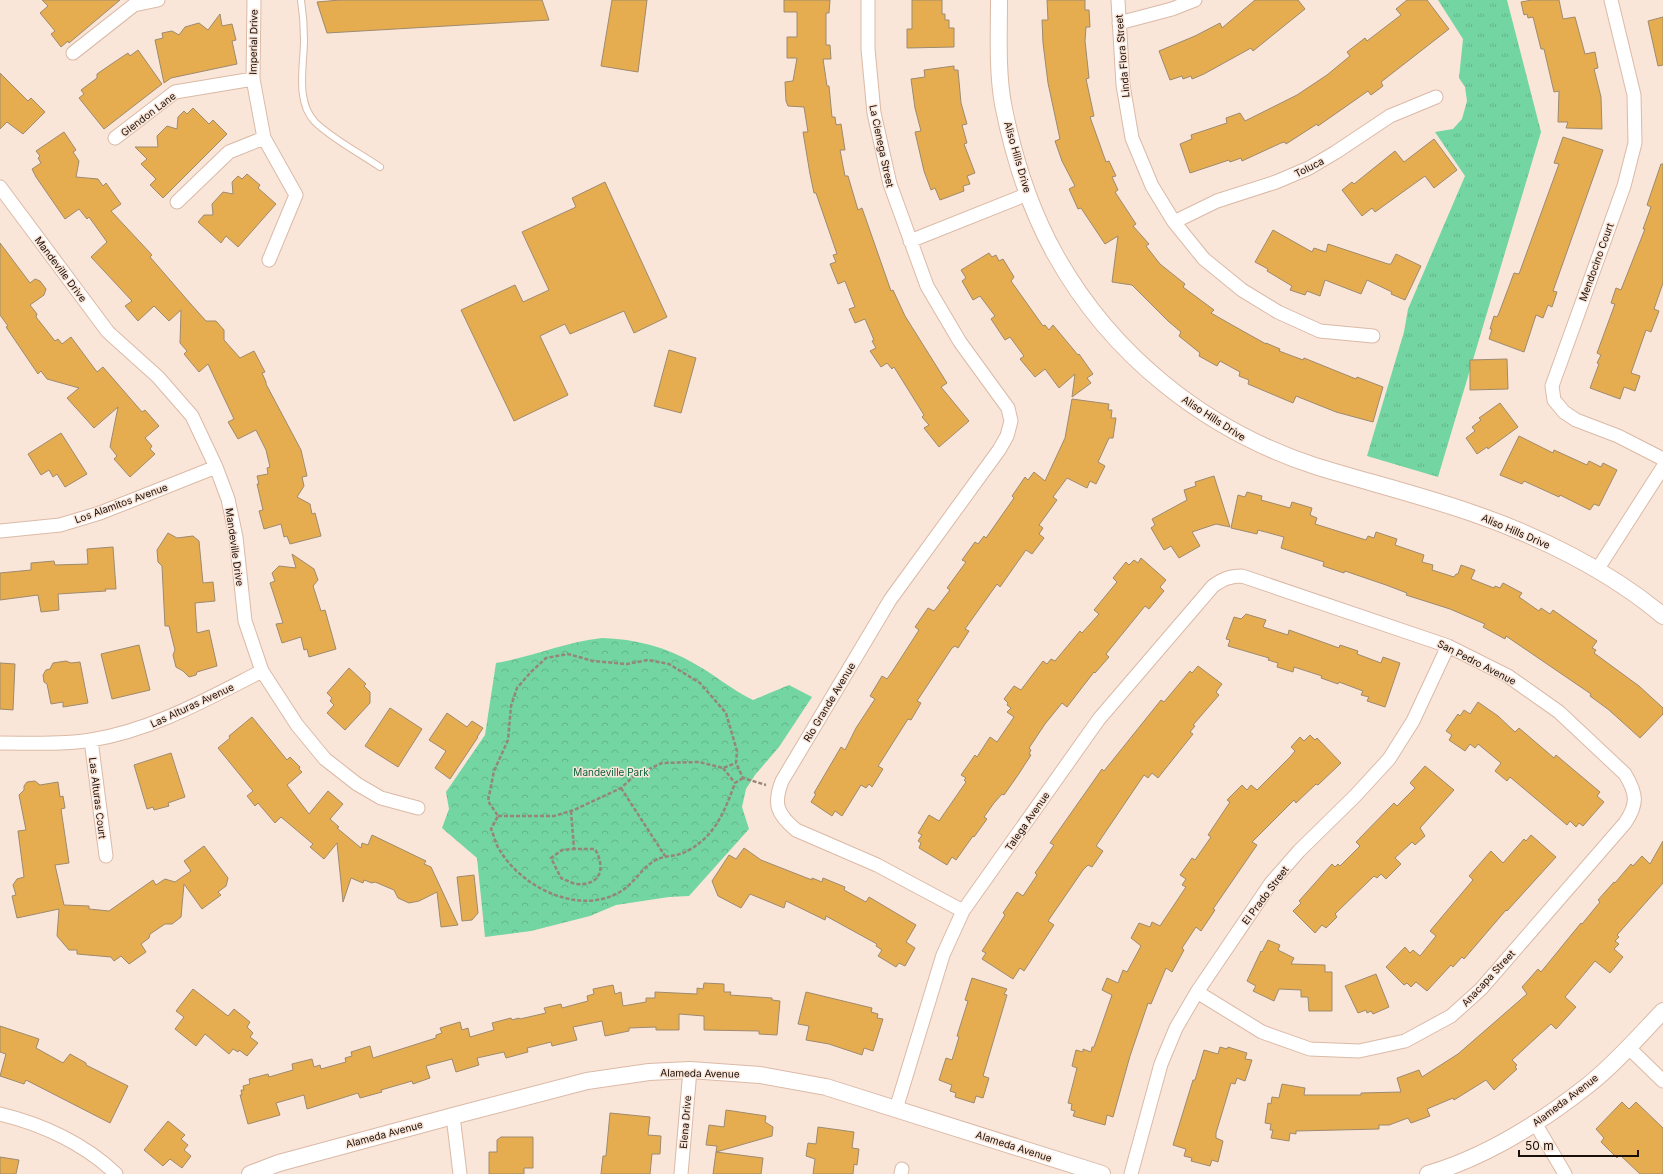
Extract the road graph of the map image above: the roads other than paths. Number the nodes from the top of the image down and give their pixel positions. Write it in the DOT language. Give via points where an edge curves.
graph roads {
  1 [pos="158,0"];
  2 [pos="254,0"];
  3 [pos="301,0"];
  4 [pos="868,0"];
  5 [pos="999,0"];
  6 [pos="1118,0"];
  7 [pos="1195,0"];
  8 [pos="1611,0"];
  9 [pos="1119,23"];
  10 [pos="72,54"];
  11 [pos="252,80"];
  12 [pos="1436,97"];
  13 [pos="115,138"];
  14 [pos="264,138"];
  15 [pos="380,167"];
  16 [pos="0,187"];
  17 [pos="1028,194"];
  18 [pos="177,202"];
  19 [pos="1174,222"];
  20 [pos="910,241"];
  21 [pos="269,260"];
  22 [pos="1373,336"];
  23 [pos="1011,421"];
  24 [pos="1663,459"];
  25 [pos="216,467"];
  26 [pos="1663,467"];
  27 [pos="0,532"];
  28 [pos="1597,570"];
  29 [pos="1231,576"];
  30 [pos="1663,616"];
  31 [pos="1448,646"];
  32 [pos="262,671"];
  33 [pos="91,740"];
  34 [pos="0,743"];
  35 [pos="1635,798"];
  36 [pos="418,808"];
  37 [pos="106,856"];
  38 [pos="963,911"];
  39 [pos="1196,992"];
  40 [pos="1663,1011"];
  41 [pos="1628,1047"];
  42 [pos="690,1070"];
  43 [pos="1663,1081"];
  44 [pos="896,1109"];
  45 [pos="0,1114"];
  46 [pos="453,1116"];
  47 [pos="1535,1124"];
  48 [pos="116,1174"];
  49 [pos="250,1174"];
  50 [pos="460,1174"];
  51 [pos="680,1174"];
  52 [pos="1102,1174"];
  53 [pos="1131,1174"];
  54 [pos="1428,1174"];
  55 [pos="1565,1174"];
  1 -- 10 [label="street" via="134,5"];
  2 -- 11 [label="street, Imperial Drive"];
  3 -- 15 [label="lane" via="304,38 302,88 308,112 322,128"];
  4 -- 20 [label="street, La Cienega Street" via="868,49 874,113 890,184"];
  5 -- 17 [label="street, Aliso Hills Drive" via="999,54 1003,102"];
  6 -- 9 [label="street, Linda Flora Street"];
  7 -- 9 [label="street"];
  8 -- 24 [label="street, Mendocino Court" via="1634,95 1635,143 1624,186 1552,386 1554,400 1564,412 1576,420 1618,436"];
  9 -- 19 [label="street, Linda Flora Street" via="1123,85 1132,138 1152,186"];
  11 -- 13 [label="street, Glendon Lane" via="174,92"];
  11 -- 14 [label="street, Imperial Drive"];
  12 -- 19 [label="street, Toluca" via="1390,116 1309,168 1276,182 1217,201"];
  14 -- 18 [label="street" via="229,152"];
  14 -- 21 [label="street, Imperial Drive" via="296,195"];
  16 -- 25 [label="street, Mandeville Drive" via="108,332 158,377 192,416"];
  17 -- 20 [label="street"];
  17 -- 28 [label="street, Aliso Hills Drive" via="1055,254 1096,315 1142,366 1194,408 1251,442 1313,465 1473,513 1533,537"];
  19 -- 22 [label="street, Linda Flora Street" via="1204,259 1242,290 1278,312 1320,331"];
  20 -- 23 [label="street, La Cienega Street" via="927,286 960,342 1002,398"];
  23 -- 38 [label="street, Rio Grande Avenue" via="999,450 890,600 776,795 777,809 786,822 796,830 877,865"];
  25 -- 27 [label="street, Los Alamitos Avenue" via="100,514 60,525"];
  25 -- 32 [label="street, Mandeville Drive" via="228,499 236,537 245,621"];
  26 -- 28 [label="street"];
  28 -- 30 [label="street, Aliso Hills Drive"];
  29 -- 31 [label="street, San Pedro Avenue" via="1247,578"];
  29 -- 38 [label="street, Talega Avenue" via="1213,586 1099,719"];
  31 -- 35 [label="street, San Pedro Avenue" via="1508,676 1558,712 1625,774"];
  31 -- 39 [label="street, El Prado Street" via="1413,721 1389,759 1271,883"];
  32 -- 33 [label="street, Las Alturas Avenue" via="168,718 131,731"];
  32 -- 36 [label="street, Mandeville Drive" via="297,725 325,759 357,784 381,798"];
  33 -- 34 [label="street, Las Alturas Avenue" via="52,744"];
  33 -- 37 [label="street, Las Alturas Court"];
  35 -- 39 [label="street, Anacapa Street" via="1632,812 1625,823 1481,989 1451,1016 1406,1042 1360,1051 1310,1049 1262,1032"];
  38 -- 44 [label="street, Talega Avenue" via="943,955"];
  39 -- 53 [label="street, El Prado Street" via="1176,1028 1161,1064"];
  40 -- 41 [label="street, Alameda Avenue"];
  41 -- 43 [label="street"];
  41 -- 47 [label="street, Alameda Avenue" via="1588,1085"];
  42 -- 44 [label="street, Alameda Avenue" via="760,1075 826,1087"];
  42 -- 46 [label="street, Alameda Avenue" via="649,1072 587,1081"];
  42 -- 51 [label="street, Elena Drive"];
  44 -- 52 [label="street, Alameda Avenue"];
  45 -- 48 [label="street" via="20,1119 66,1138"];
  46 -- 49 [label="street, Alameda Avenue" via="279,1163"];
  46 -- 50 [label="street"];
  47 -- 54 [label="street, Alameda Avenue" via="1488,1151"];
  47 -- 55 [label="street"];
}
